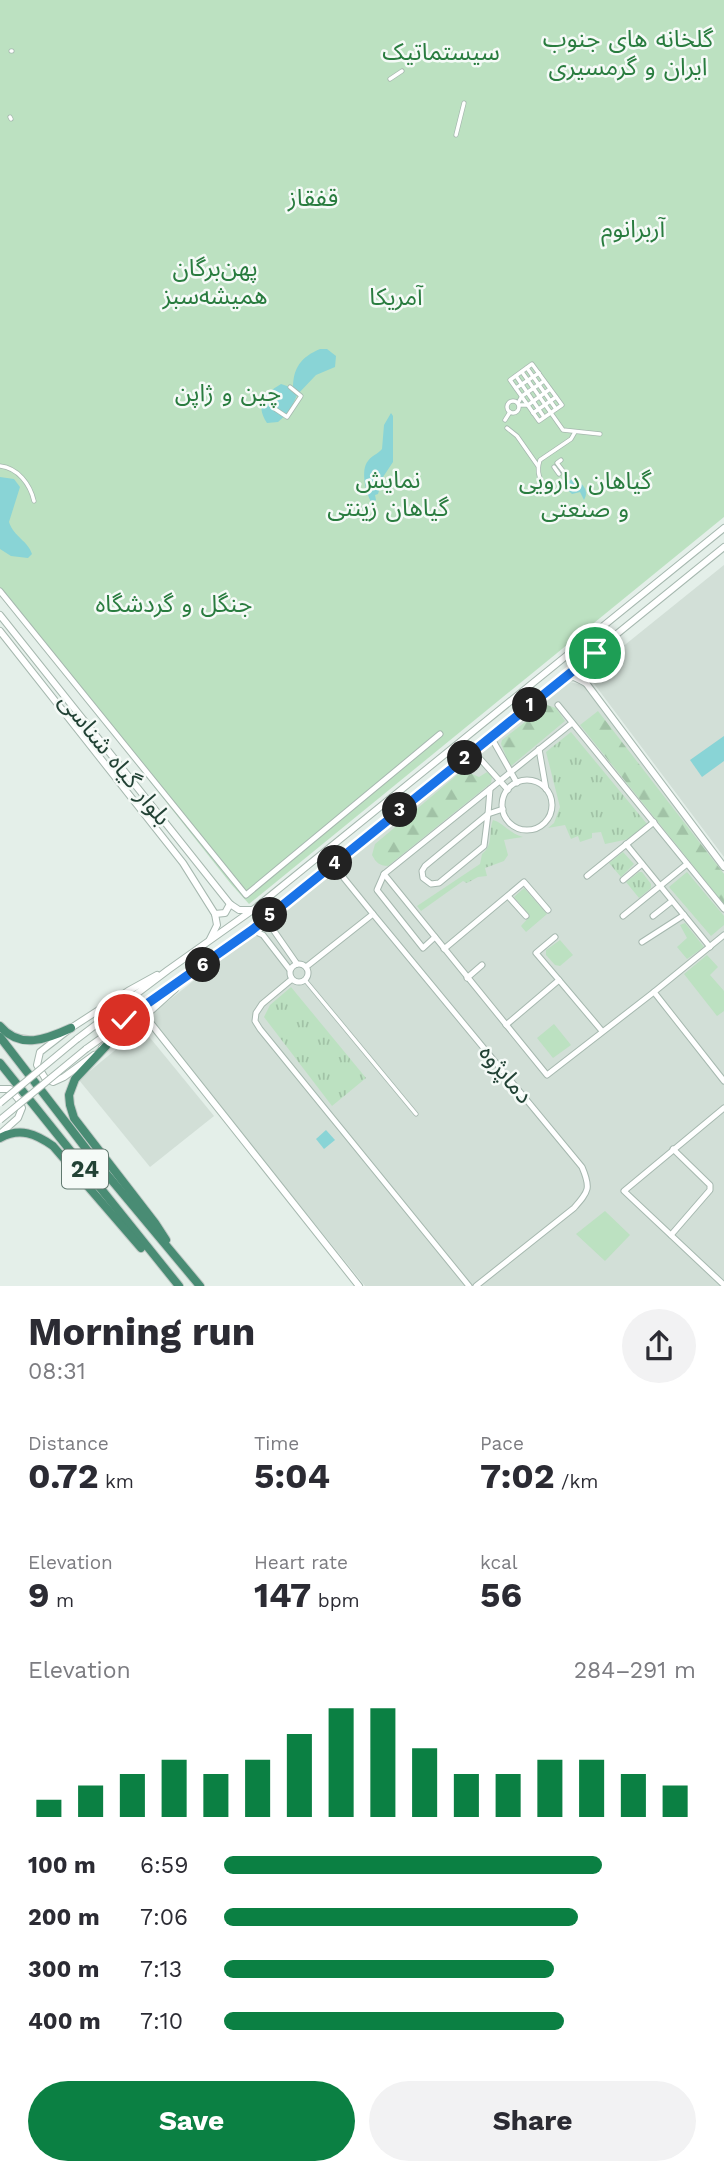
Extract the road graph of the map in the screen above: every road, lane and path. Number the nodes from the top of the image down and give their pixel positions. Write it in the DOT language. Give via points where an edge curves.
graph roads {
  1 [pos="402,71"];
  2 [pos="390,79"];
  3 [pos="464,103"];
  4 [pos="456,135"];
  5 [pos="527,368"];
  6 [pos="522,372"];
  7 [pos="539,373"];
  8 [pos="516,376"];
  9 [pos="533,377"];
  10 [pos="527,380"];
  11 [pos="544,381"];
  12 [pos="522,384"];
  13 [pos="539,385"];
  14 [pos="290,387"];
  15 [pos="516,388"];
  16 [pos="533,388"];
  17 [pos="550,388"];
  18 [pos="527,392"];
  19 [pos="544,393"];
  20 [pos="522,396"];
  21 [pos="539,397"];
  22 [pos="556,397"];
  23 [pos="533,401"];
  24 [pos="550,401"];
  25 [pos="518,404"];
  26 [pos="528,405"];
  27 [pos="544,405"];
  28 [pos="539,409"];
  29 [pos="277,410"];
  30 [pos="556,410"];
  31 [pos="510,412"];
  32 [pos="533,413"];
  33 [pos="550,414"];
  34 [pos="545,418"];
  35 [pos="505,419"];
  36 [pos="507,428"];
  37 [pos="575,432"];
  38 [pos="600,434"];
  39 [pos="561,460"];
  40 [pos="0,466"];
  41 [pos="538,466"];
  42 [pos="567,476"];
  43 [pos="548,493"];
  44 [pos="34,500"];
  45 [pos="724,528"];
  46 [pos="724,547"];
  47 [pos="0,591"];
  48 [pos="0,615"];
  49 [pos="0,631"];
  50 [pos="595,653"];
  51 [pos="563,678"];
  52 [pos="586,683"];
  53 [pos="558,705"];
  54 [pos="572,723"];
  55 [pos="440,734"];
  56 [pos="491,737"];
  57 [pos="539,749"];
  58 [pos="473,751"];
  59 [pos="509,773"];
  60 [pos="500,780"];
  61 [pos="517,783"];
  62 [pos="490,789"];
  63 [pos="546,789"];
  64 [pos="508,790"];
  65 [pos="503,809"];
  66 [pos="488,814"];
  67 [pos="653,822"];
  68 [pos="626,844"];
  69 [pos="642,864"];
  70 [pos="687,864"];
  71 [pos="724,867"];
  72 [pos="384,874"];
  73 [pos="587,876"];
  74 [pos="343,877"];
  75 [pos="623,880"];
  76 [pos="660,886"];
  77 [pos="508,896"];
  78 [pos="672,901"];
  79 [pos="230,904"];
  80 [pos="254,909"];
  81 [pos="724,909"];
  82 [pos="548,910"];
  83 [pos="215,914"];
  84 [pos="272,914"];
  85 [pos="373,914"];
  86 [pos="684,915"];
  87 [pos="526,916"];
  88 [pos="623,916"];
  89 [pos="653,916"];
  90 [pos="252,930"];
  91 [pos="724,935"];
  92 [pos="435,937"];
  93 [pos="555,937"];
  94 [pos="642,942"];
  95 [pos="207,943"];
  96 [pos="710,947"];
  97 [pos="444,949"];
  98 [pos="297,964"];
  99 [pos="482,965"];
  100 [pos="306,967"];
  101 [pos="168,970"];
  102 [pos="290,970"];
  103 [pos="187,977"];
  104 [pos="467,978"];
  105 [pos="292,979"];
  106 [pos="305,981"];
  107 [pos="559,981"];
  108 [pos="654,992"];
  109 [pos="145,1016"];
  110 [pos="506,1025"];
  111 [pos="0,1027"];
  112 [pos="71,1028"];
  113 [pos="602,1031"];
  114 [pos="0,1037"];
  115 [pos="106,1045"];
  116 [pos="0,1063"];
  117 [pos="724,1080"];
  118 [pos="0,1089"];
  119 [pos="0,1103"];
  120 [pos="724,1108"];
  121 [pos="416,1114"];
  122 [pos="0,1120"];
  123 [pos="0,1136"];
  124 [pos="673,1149"];
  125 [pos="671,1235"];
  126 [pos="177,1258"];
  127 [pos="170,1275"];
  128 [pos="723,1281"];
  129 [pos="179,1286"];
  130 [pos="200,1286"];
  131 [pos="359,1286"];
  132 [pos="469,1286"];
  133 [pos="476,1286"];
  1 -- 2 [label="street"];
  3 -- 4 [label="street"];
  5 -- 6 [label="street"];
  5 -- 7 [label="street" via="532,364"];
  5 -- 9 [label="street"];
  6 -- 8 [label="street"];
  6 -- 10 [label="street"];
  7 -- 9 [label="street"];
  7 -- 11 [label="street"];
  8 -- 12 [label="street"];
  8 -- 15 [label="street" via="510,380"];
  9 -- 10 [label="street"];
  9 -- 13 [label="street"];
  10 -- 12 [label="street"];
  10 -- 16 [label="street"];
  11 -- 13 [label="street"];
  11 -- 17 [label="street"];
  12 -- 15 [label="street"];
  12 -- 18 [label="street"];
  13 -- 16 [label="street"];
  13 -- 19 [label="street"];
  14 -- 29 [label="street" via="301,396 295,408 286,416"];
  15 -- 20 [label="street"];
  16 -- 18 [label="street"];
  16 -- 21 [label="street"];
  17 -- 19 [label="street"];
  17 -- 22 [label="street"];
  18 -- 20 [label="street"];
  18 -- 23 [label="street"];
  19 -- 21 [label="street"];
  19 -- 24 [label="street"];
  20 -- 25 [label="street"];
  20 -- 26 [label="street"];
  21 -- 23 [label="street"];
  21 -- 27 [label="street"];
  22 -- 24 [label="street"];
  22 -- 30 [label="street" via="562,405"];
  23 -- 26 [label="street"];
  23 -- 28 [label="street"];
  24 -- 27 [label="street"];
  24 -- 30 [label="street"];
  25 -- 26 [label="street"];
  25 -- 31 [label="street" via="518,411"];
  25 -- 31 [label="street" via="508,404"];
  26 -- 32 [label="street"];
  27 -- 28 [label="street"];
  27 -- 33 [label="street"];
  28 -- 32 [label="street"];
  28 -- 34 [label="street"];
  30 -- 33 [label="street"];
  31 -- 35 [label="street"];
  32 -- 34 [label="street" via="539,421"];
  33 -- 34 [label="street"];
  33 -- 37 [label="street" via="563,430"];
  36 -- 41 [label="street"];
  37 -- 38 [label="street"];
  37 -- 41 [label="street"];
  39 -- 42 [label="street" via="557,470"];
  40 -- 44 [label="street" via="17,473"];
  41 -- 43 [label="street" via="539,480"];
  45 -- 80 [label="street"];
  46 -- 50 [label="street"];
  47 -- 55 [label="street" via="246,895"];
  48 -- 79 [label="street, بلوار گیاه شناسی"];
  49 -- 83 [label="street, بلوار گیاه شناسی" via="183,863"];
  50 -- 51 [label="street"];
  50 -- 52 [label="street"];
  51 -- 52 [label="street"];
  51 -- 56 [label="street"];
  52 -- 71 [label="street"];
  53 -- 54 [label="street"];
  54 -- 57 [label="street"];
  54 -- 67 [label="street"];
  56 -- 58 [label="street"];
  56 -- 59 [label="street"];
  57 -- 59 [label="street"];
  57 -- 63 [label="street"];
  58 -- 60 [label="street"];
  58 -- 84 [label="street"];
  59 -- 60 [label="street"];
  59 -- 61 [label="street"];
  60 -- 62 [label="street"];
  60 -- 64 [label="street"];
  61 -- 63 [label="street" via="532,781"];
  61 -- 64 [label="street"];
  62 -- 66 [label="street"];
  62 -- 72 [label="street"];
  63 -- 65 [label="street" via="552,804 541,826 518,828"];
  64 -- 65 [label="street"];
  65 -- 66 [label="street"];
  66 -- 66 [label="street" via="425,866 423,878 439,883 484,846"];
  67 -- 68 [label="street"];
  67 -- 70 [label="street"];
  68 -- 69 [label="street"];
  68 -- 73 [label="street"];
  69 -- 75 [label="street"];
  69 -- 76 [label="street"];
  70 -- 76 [label="street"];
  70 -- 81 [label="street"];
  72 -- 92 [label="street"];
  72 -- 92 [label="street" via="377,890 423,948"];
  74 -- 85 [label="street"];
  76 -- 78 [label="street"];
  76 -- 88 [label="street"];
  77 -- 82 [label="street" via="524,882"];
  77 -- 87 [label="street"];
  77 -- 97 [label="street"];
  78 -- 86 [label="street"];
  78 -- 89 [label="street"];
  79 -- 80 [label="street" via="239,910"];
  79 -- 83 [label="street" via="225,914"];
  80 -- 95 [label="street"];
  83 -- 95 [label="street" via="217,925"];
  84 -- 90 [label="street"];
  84 -- 98 [label="street" via="272,928"];
  85 -- 100 [label="street"];
  85 -- 133 [label="street, دماپژوه" via="582,1167 589,1182 574,1208"];
  86 -- 94 [label="street"];
  86 -- 96 [label="street"];
  90 -- 102 [label="street" via="263,935"];
  90 -- 103 [label="street"];
  91 -- 96 [label="street"];
  92 -- 97 [label="street"];
  93 -- 107 [label="street" via="536,953"];
  95 -- 101 [label="street"];
  96 -- 108 [label="street"];
  97 -- 104 [label="street"];
  98 -- 100 [label="street"];
  98 -- 102 [label="street"];
  99 -- 104 [label="street"];
  100 -- 106 [label="street"];
  101 -- 112 [label="street"];
  101 -- 119 [label="street, bridge"];
  102 -- 105 [label="street"];
  103 -- 109 [label="street"];
  103 -- 122 [label="street, bridge" via="86,1049"];
  104 -- 110 [label="street"];
  105 -- 106 [label="street"];
  105 -- 132 [label="street" via="256,1013 260,1030"];
  106 -- 121 [label="street"];
  107 -- 110 [label="street"];
  107 -- 113 [label="street"];
  108 -- 113 [label="street"];
  108 -- 117 [label="street"];
  109 -- 115 [label="street"];
  109 -- 131 [label="street"];
  110 -- 113 [label="street" via="547,1075"];
  111 -- 112 [label="highway" via="19,1040 38,1041"];
  112 -- 115 [label="street" via="40,1052 37,1065 53,1082"];
  114 -- 126 [label="highway"];
  115 -- 126 [label="highway" via="75,1079 69,1095 74,1118"];
  116 -- 127 [label="highway, 24"];
  118 -- 123 [label="street" via="10,1089 22,1108"];
  120 -- 124 [label="street"];
  123 -- 127 [label="highway" via="26,1132 53,1146"];
  124 -- 125 [label="street" via="710,1190"];
  124 -- 125 [label="street" via="624,1191"];
  125 -- 128 [label="street"];
  126 -- 130 [label="highway"];
  127 -- 129 [label="highway, 24"];
}
